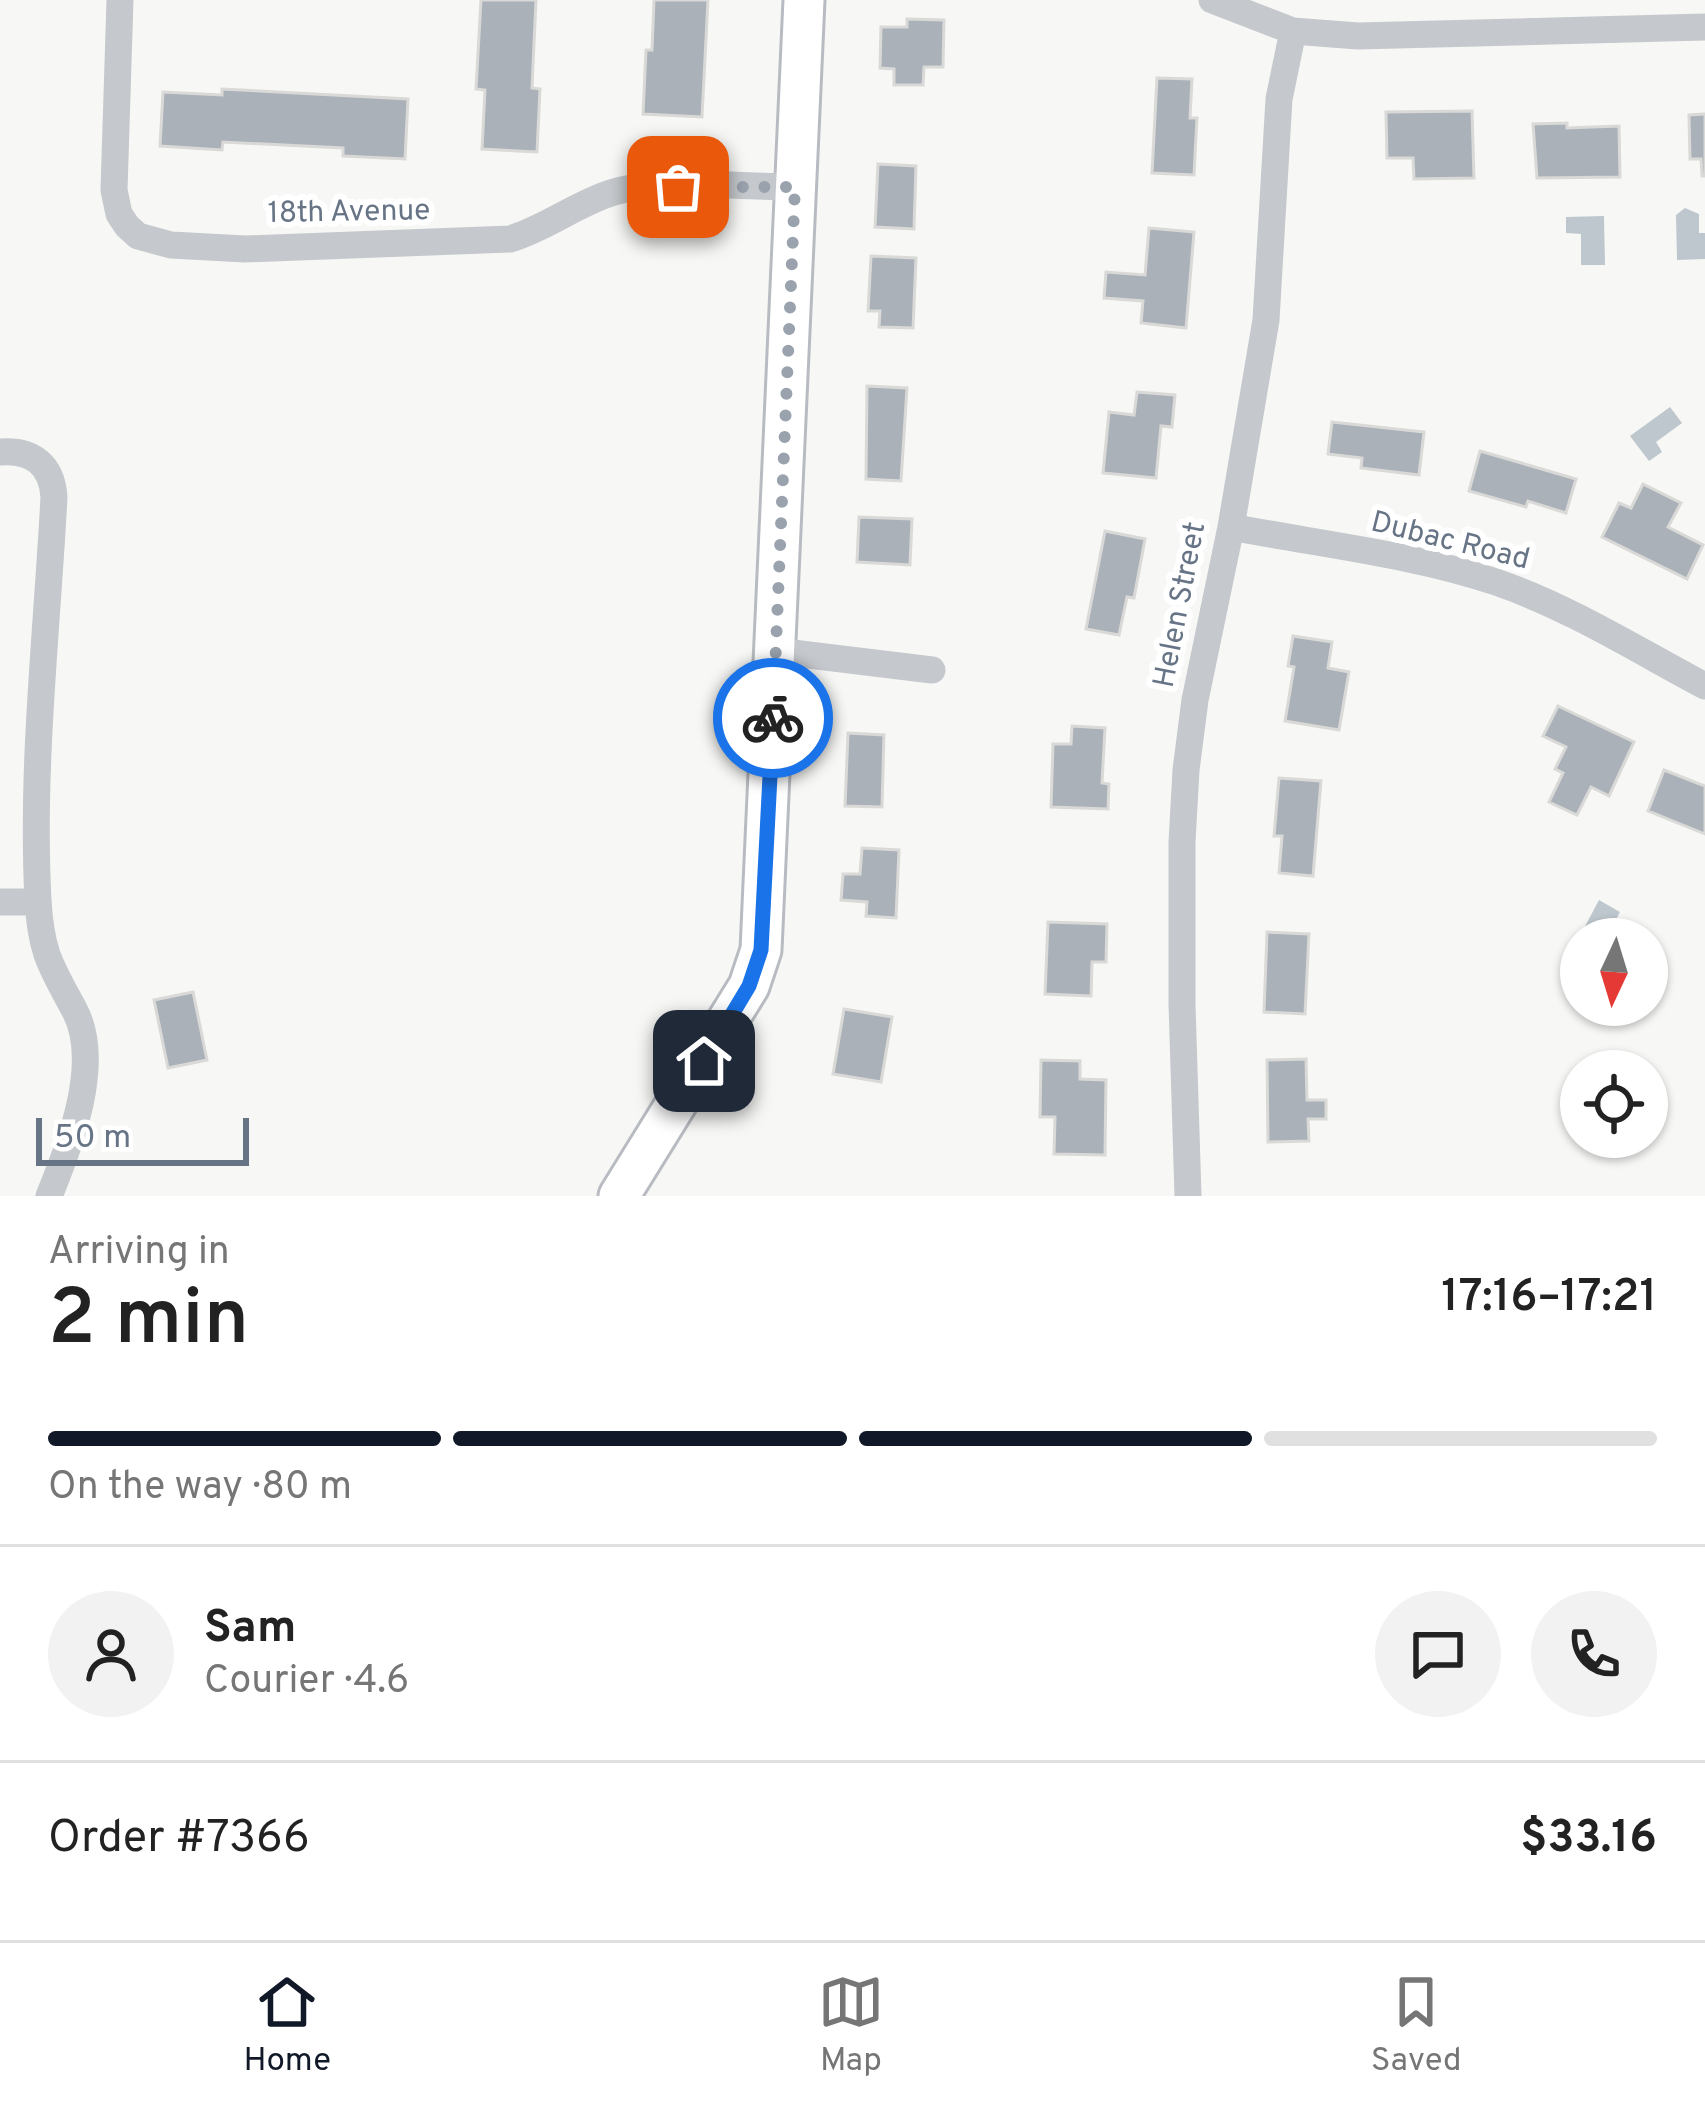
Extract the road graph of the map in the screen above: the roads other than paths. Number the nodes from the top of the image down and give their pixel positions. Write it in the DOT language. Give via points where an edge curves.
graph roads {
  1 [pos="120,0"];
  2 [pos="804,0"];
  3 [pos="1212,0"];
  4 [pos="1705,27"];
  5 [pos="1293,31"];
  6 [pos="795,187"];
  7 [pos="0,452"];
  8 [pos="1232,527"];
  9 [pos="776,651"];
  10 [pos="932,670"];
  11 [pos="1705,686"];
  12 [pos="0,902"];
  13 [pos="38,902"];
  14 [pos="49,1196"];
  15 [pos="620,1196"];
  16 [pos="1188,1196"];
  1 -- 6 [label="street, 18th Avenue" via="114,190 119,214 138,236 245,248 510,239 639,187"];
  2 -- 6 [label="street"];
  3 -- 5 [label="street"];
  4 -- 5 [label="street"];
  5 -- 8 [label="street, Helen Street" via="1279,99 1266,320"];
  6 -- 9 [label="street"];
  7 -- 13 [label="street" via="36,458 53,482"];
  8 -- 11 [label="street, Dubac Road" via="1495,582"];
  8 -- 16 [label="street, Helen Street" via="1186,770"];
  9 -- 10 [label="street"];
  9 -- 15 [label="street" via="755,972"];
  12 -- 13 [label="street"];
  13 -- 14 [label="street" via="42,949 76,1012 88,1065"];
}
